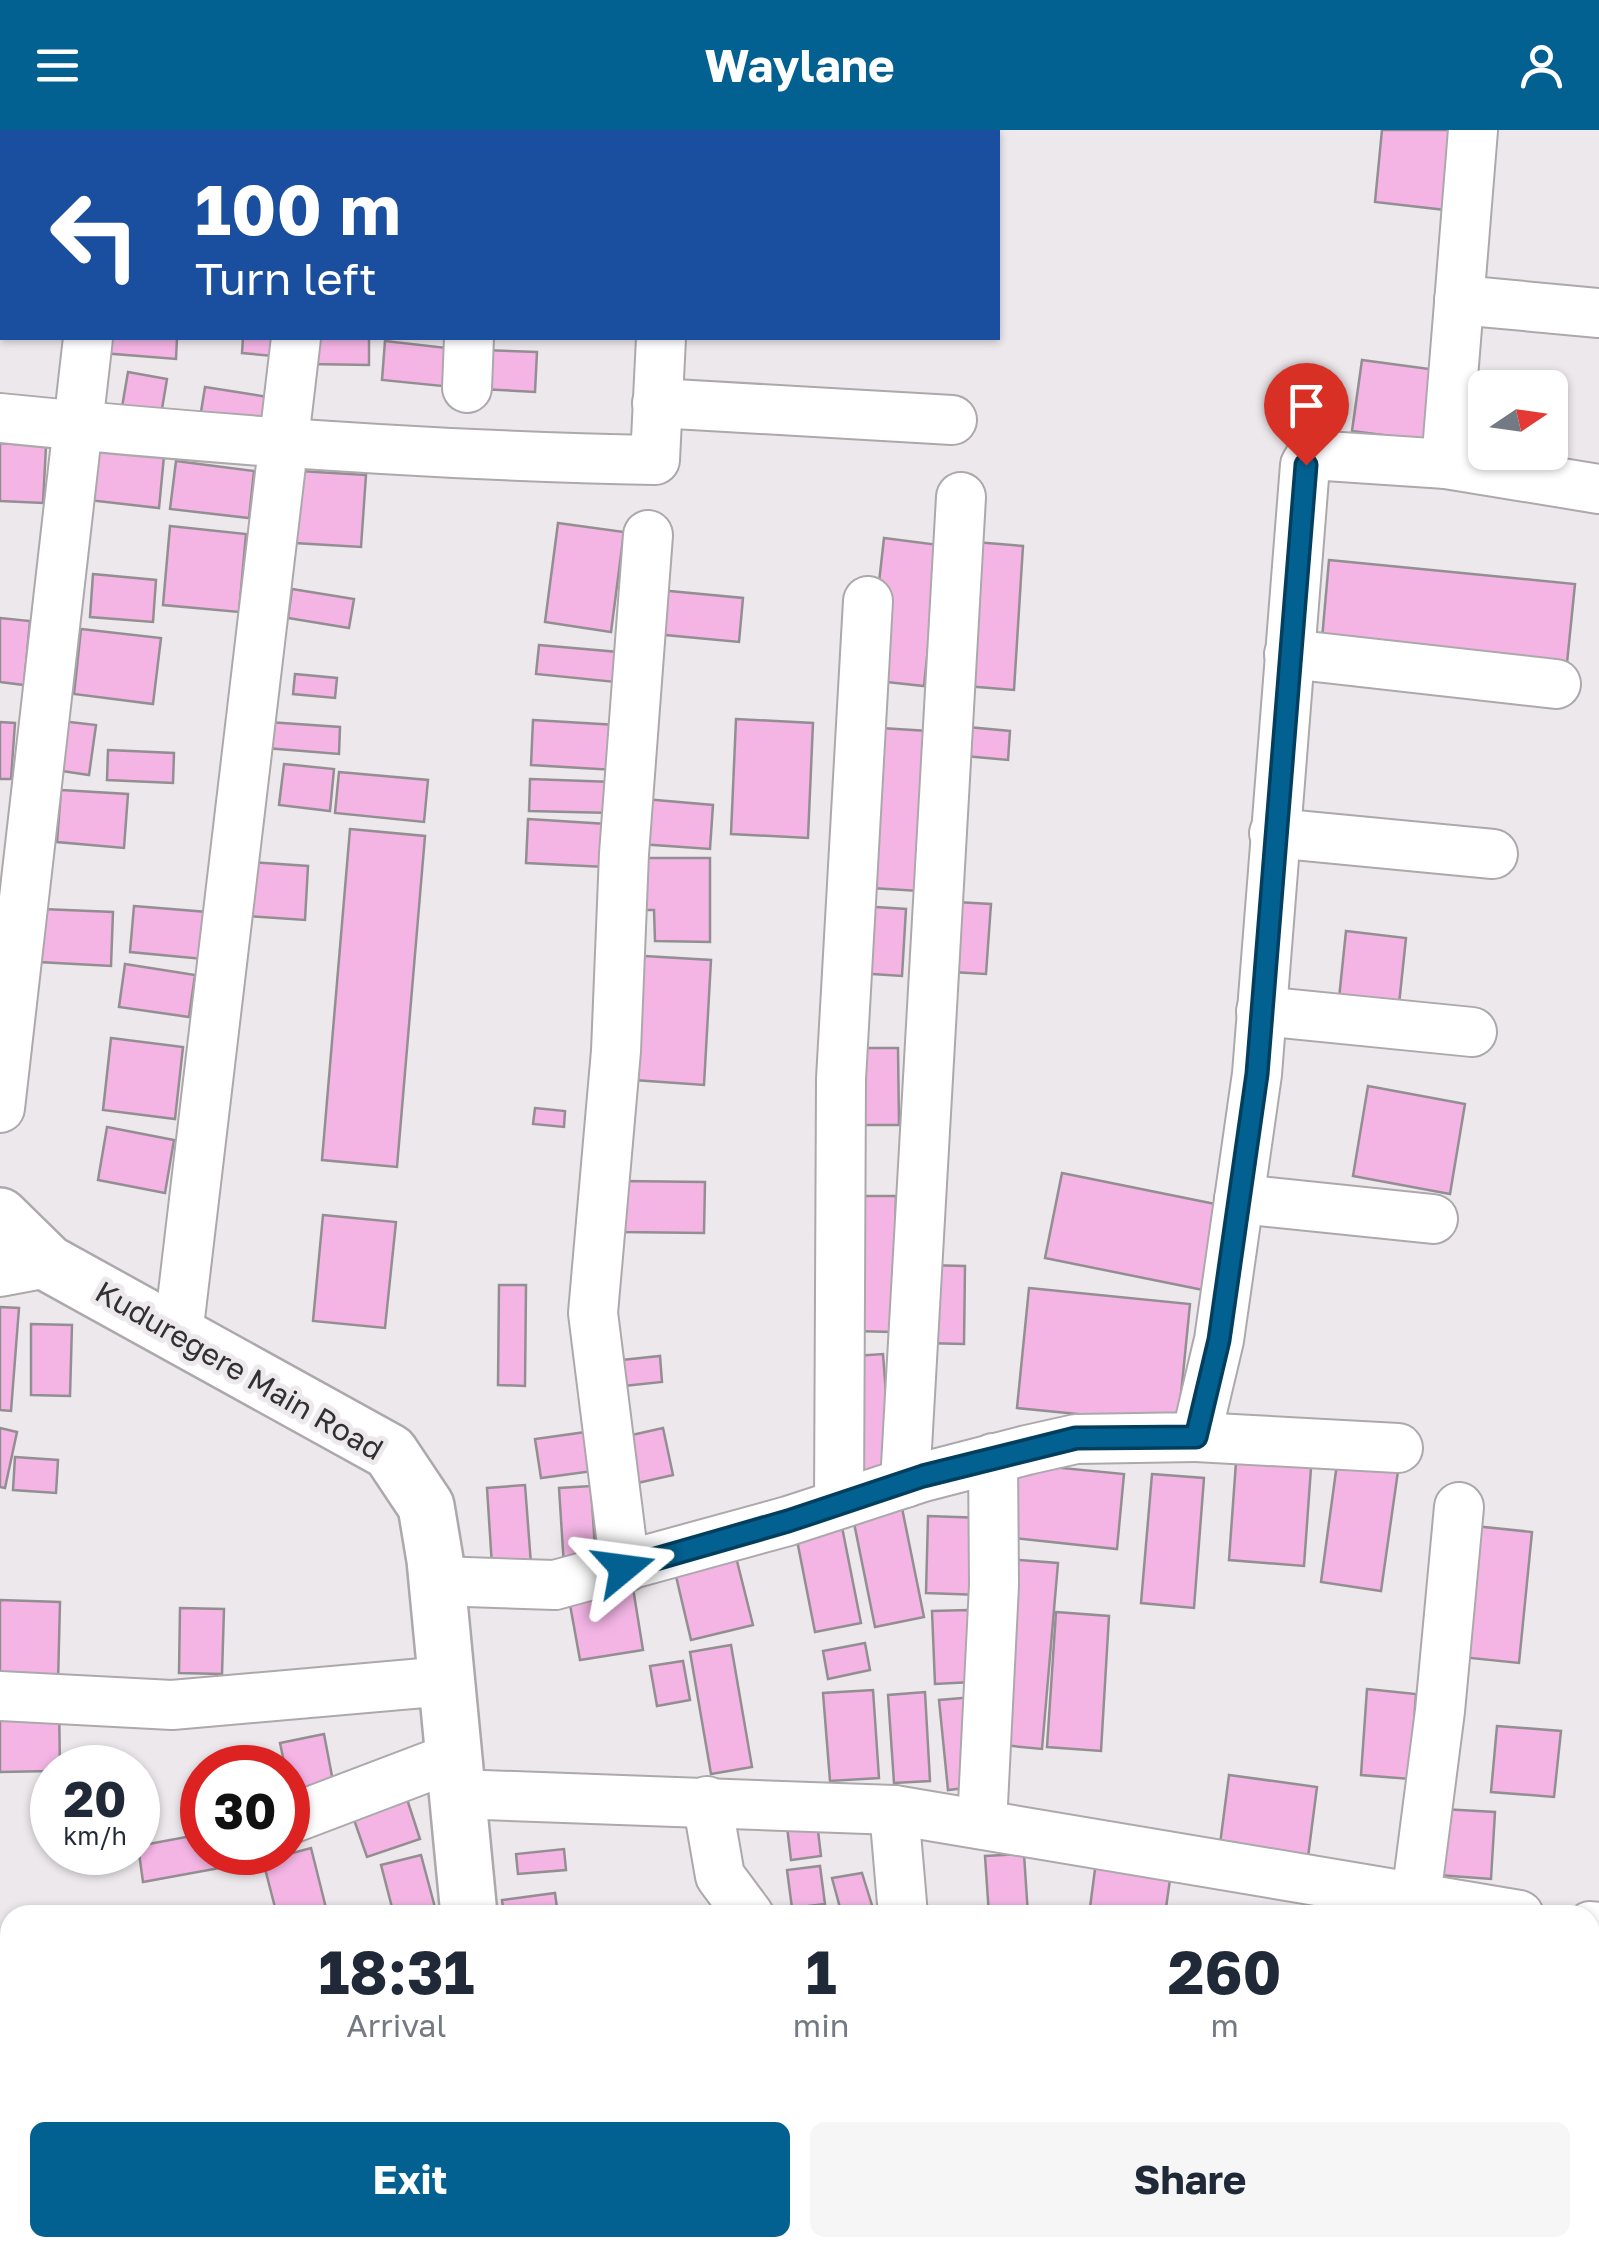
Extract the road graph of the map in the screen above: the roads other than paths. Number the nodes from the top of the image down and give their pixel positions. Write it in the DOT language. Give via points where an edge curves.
graph roads {
  1 [pos="1474,130"];
  2 [pos="1459,300"];
  3 [pos="1599,314"];
  4 [pos="88,340"];
  5 [pos="296,340"];
  6 [pos="469,340"];
  7 [pos="661,340"];
  8 [pos="467,388"];
  9 [pos="657,402"];
  10 [pos="0,418"];
  11 [pos="952,420"];
  12 [pos="79,426"];
  13 [pos="281,444"];
  14 [pos="1446,464"];
  15 [pos="1599,489"];
  16 [pos="960,497"];
  17 [pos="648,535"];
  18 [pos="868,601"];
  19 [pos="1289,654"];
  20 [pos="1556,684"];
  21 [pos="1274,833"];
  22 [pos="1493,854"];
  23 [pos="1261,1012"];
  24 [pos="1472,1032"];
  25 [pos="0,1108"];
  26 [pos="1239,1199"];
  27 [pos="0,1216"];
  28 [pos="1433,1219"];
  29 [pos="24,1267"];
  30 [pos="178,1335"];
  31 [pos="1196,1437"];
  32 [pos="1398,1448"];
  33 [pos="994,1458"];
  34 [pos="905,1483"];
  35 [pos="839,1504"];
  36 [pos="1459,1507"];
  37 [pos="624,1568"];
  38 [pos="436,1581"];
  39 [pos="446,1681"];
  40 [pos="0,1696"];
  41 [pos="456,1776"];
  42 [pos="707,1801"];
  43 [pos="894,1810"];
  44 [pos="310,1814"];
  45 [pos="982,1824"];
  46 [pos="468,1905"];
  47 [pos="742,1905"];
  48 [pos="902,1905"];
  49 [pos="1436,1905"];
  50 [pos="1442,1905"];
  1 -- 2 [label="street"];
  2 -- 3 [label="street"];
  2 -- 14 [label="street"];
  4 -- 12 [label="street"];
  5 -- 13 [label="street"];
  6 -- 8 [label="street"];
  7 -- 9 [label="street"];
  9 -- 11 [label="street"];
  9 -- 13 [label="street" via="655,460"];
  10 -- 12 [label="street"];
  12 -- 13 [label="street"];
  12 -- 25 [label="street"];
  13 -- 30 [label="street"];
  14 -- 15 [label="street"];
  14 -- 19 [label="street" via="1310,454"];
  16 -- 34 [label="street"];
  17 -- 37 [label="street" via="594,1313"];
  18 -- 35 [label="street" via="841,1079"];
  19 -- 20 [label="street"];
  19 -- 21 [label="street"];
  21 -- 22 [label="street"];
  21 -- 23 [label="street"];
  23 -- 24 [label="street"];
  23 -- 26 [label="street"];
  26 -- 28 [label="street"];
  26 -- 31 [label="street" via="1219,1340"];
  27 -- 29 [label="street, Kuduregere Main Road"];
  29 -- 30 [label="street, Kuduregere Main Road"];
  30 -- 38 [label="street, Kuduregere Main Road" via="390,1452 426,1506"];
  31 -- 32 [label="street"];
  31 -- 33 [label="street" via="1076,1438"];
  33 -- 34 [label="street"];
  33 -- 45 [label="street"];
  34 -- 35 [label="street"];
  35 -- 37 [label="street"];
  36 -- 50 [label="street" via="1440,1711"];
  37 -- 38 [label="street" via="555,1585"];
  38 -- 39 [label="street, Kuduregere Main Road"];
  39 -- 40 [label="street" via="172,1705"];
  39 -- 41 [label="street, Kuduregere Main Road"];
  41 -- 42 [label="street"];
  41 -- 44 [label="street"];
  41 -- 46 [label="street, Kuduregere Main Road"];
  42 -- 43 [label="street"];
  42 -- 47 [label="street" via="720,1876"];
  43 -- 45 [label="street"];
  43 -- 48 [label="street"];
  45 -- 49 [label="street"];
}
